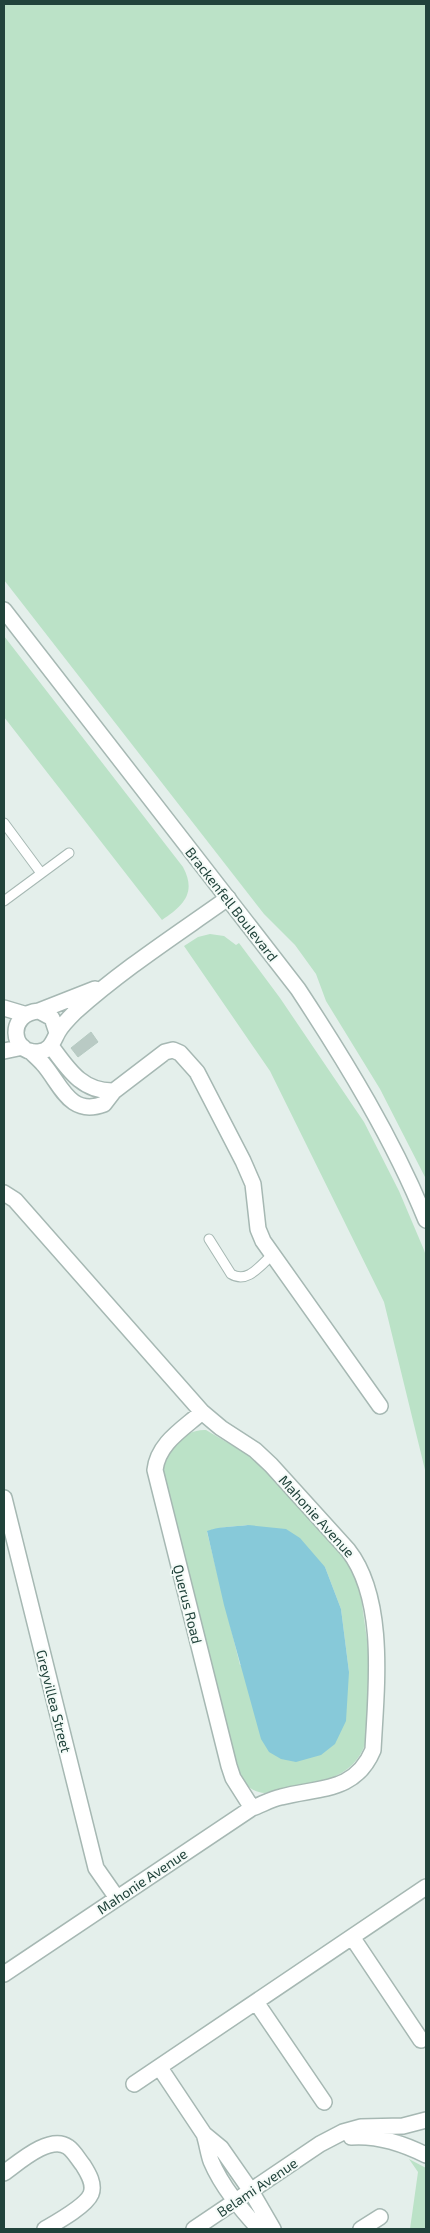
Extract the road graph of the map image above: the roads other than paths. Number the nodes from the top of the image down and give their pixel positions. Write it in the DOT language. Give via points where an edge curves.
graph roads {
  1 [pos="4,610"];
  2 [pos="4,823"];
  3 [pos="69,853"];
  4 [pos="41,873"];
  5 [pos="228,898"];
  6 [pos="4,901"];
  7 [pos="108,983"];
  8 [pos="4,1008"];
  9 [pos="32,1012"];
  10 [pos="4,1017"];
  11 [pos="54,1039"];
  12 [pos="17,1040"];
  13 [pos="4,1051"];
  14 [pos="114,1091"];
  15 [pos="4,1193"];
  16 [pos="426,1220"];
  17 [pos="208,1240"];
  18 [pos="272,1256"];
  19 [pos="380,1406"];
  20 [pos="202,1412"];
  21 [pos="4,1498"];
  22 [pos="252,1808"];
  23 [pos="426,1887"];
  24 [pos="117,1898"];
  25 [pos="352,1937"];
  26 [pos="4,1974"];
  27 [pos="256,2002"];
  28 [pos="420,2040"];
  29 [pos="160,2068"];
  30 [pos="134,2084"];
  31 [pos="324,2102"];
  32 [pos="426,2120"];
  33 [pos="204,2134"];
  34 [pos="320,2144"];
  35 [pos="426,2154"];
  36 [pos="4,2173"];
  37 [pos="251,2191"];
  38 [pos="235,2202"];
  39 [pos="380,2217"];
  40 [pos="50,2228"];
  41 [pos="194,2229"];
  42 [pos="259,2229"];
  43 [pos="273,2229"];
  44 [pos="361,2229"];
  1 -- 5 [label="street, Brackenfell Boulevard"];
  2 -- 4 [label="lane"];
  3 -- 4 [label="lane"];
  4 -- 6 [label="lane"];
  5 -- 7 [label="street"];
  5 -- 16 [label="street, Brackenfell Boulevard" via="298,989 339,1051 398,1159"];
  7 -- 9 [label="street"];
  7 -- 11 [label="street" via="69,1018"];
  8 -- 9 [label="street"];
  9 -- 11 [label="street" via="52,1018"];
  9 -- 12 [label="street" via="19,1021"];
  10 -- 12 [label="street"];
  11 -- 12 [label="street" via="37,1052"];
  11 -- 14 [label="street" via="72,1074 98,1090"];
  12 -- 13 [label="street"];
  12 -- 14 [label="street" via="44,1065 74,1103 89,1107 100,1105"];
  14 -- 18 [label="street" via="165,1052 173,1050 182,1056 197,1072 253,1184 258,1229"];
  15 -- 20 [label="street, Mahonie Avenue" via="15,1200"];
  17 -- 18 [label="lane" via="236,1277 248,1276"];
  18 -- 19 [label="street"];
  20 -- 22 [label="street, Querus Road" via="161,1449 155,1470 229,1766"];
  20 -- 22 [label="street, Mahonie Avenue" via="255,1450 284,1479 357,1562 370,1597 377,1660 373,1750 368,1762 359,1773 340,1784 281,1797"];
  21 -- 24 [label="street, Greyvillea Street" via="96,1868"];
  22 -- 24 [label="street, Mahonie Avenue"];
  23 -- 25 [label="street"];
  24 -- 26 [label="street, Mahonie Avenue"];
  25 -- 27 [label="street"];
  25 -- 28 [label="street"];
  27 -- 29 [label="street"];
  27 -- 31 [label="street"];
  29 -- 30 [label="street"];
  29 -- 33 [label="street"];
  32 -- 34 [label="street, Belami Avenue" via="403,2126 361,2127"];
  33 -- 37 [label="street" via="221,2148"];
  33 -- 38 [label="street" via="212,2161"];
  34 -- 35 [label="street, Belami Avenue" via="365,2136 393,2141"];
  34 -- 37 [label="street, Belami Avenue"];
  36 -- 40 [label="street" via="41,2147 60,2143 75,2153 88,2172 91,2194"];
  37 -- 38 [label="street, Belami Avenue"];
  37 -- 43 [label="street"];
  38 -- 41 [label="street, Belami Avenue"];
  38 -- 42 [label="street"];
  39 -- 44 [label="street"];
}
